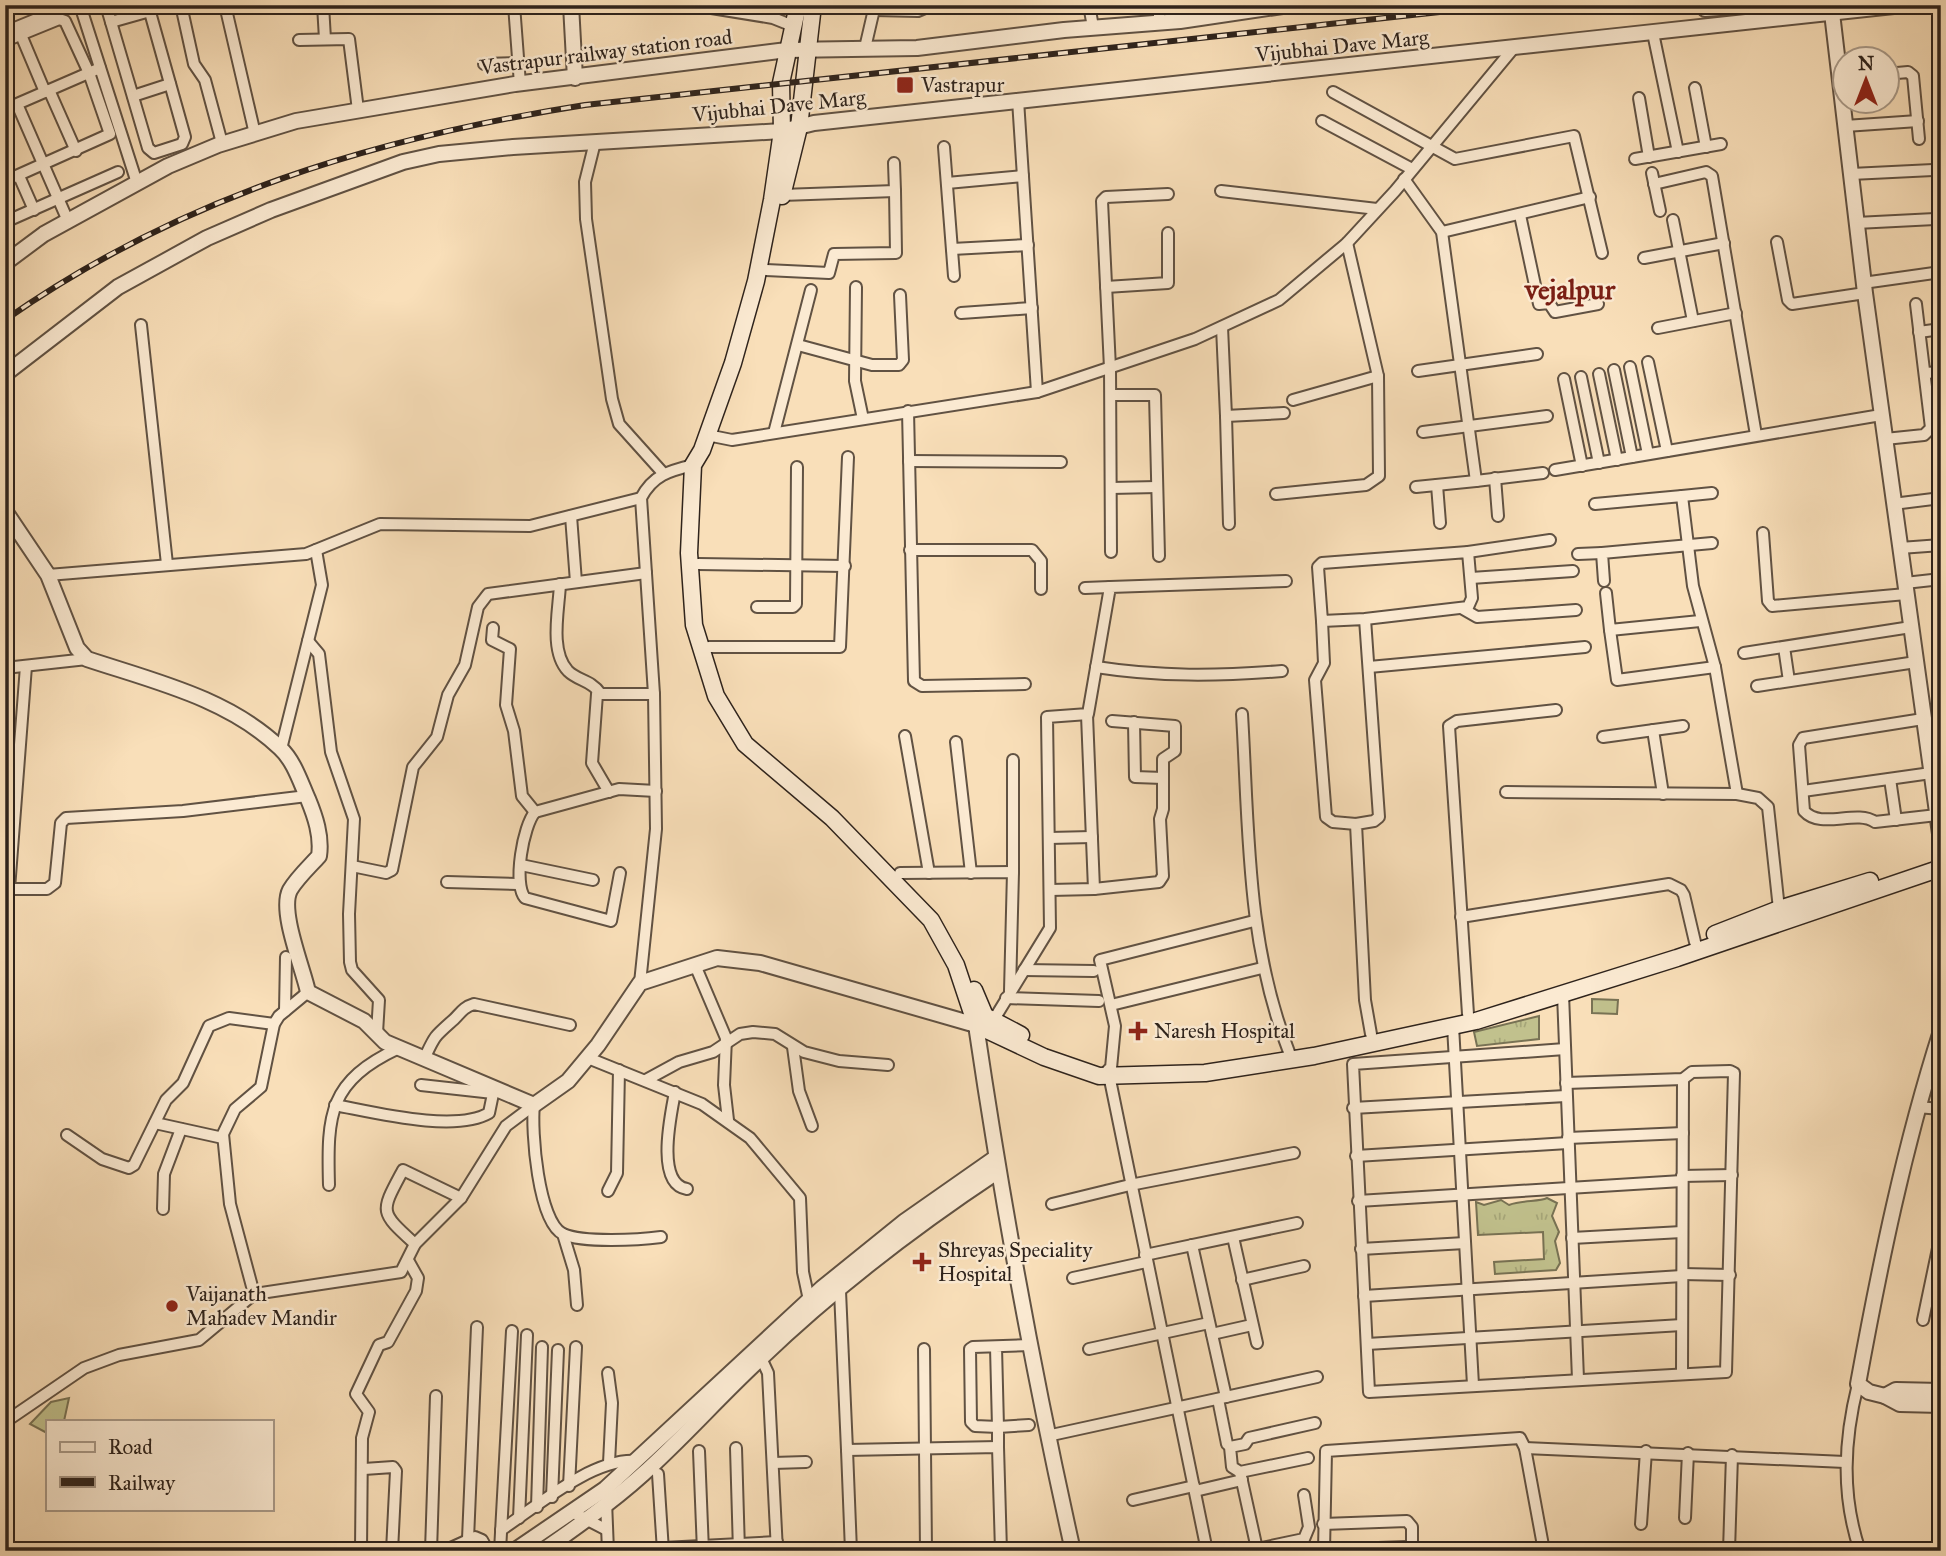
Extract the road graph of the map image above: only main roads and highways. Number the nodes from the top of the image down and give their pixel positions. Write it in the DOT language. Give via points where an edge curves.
graph roads {
  1 [pos="798,5"];
  2 [pos="813,5"];
  3 [pos="711,437"];
  4 [pos="1941,859"];
  5 [pos="1941,868"];
  6 [pos="1472,1016"];
  7 [pos="984,1020"];
  8 [pos="1109,1071"];
  1 -- 3 [label="main road" via="782,83 782,131 772,200 755,281"];
  2 -- 3 [label="main road" via="799,127 766,270 741,366"];
  3 -- 7 [label="main road" via="701,467 698,564 702,623 723,693 751,738 838,812 938,915 963,962"];
  3 -- 7 [label="main road" via="693,465 689,553 694,625 716,696 745,744 832,818 932,920"];
  4 -- 6 [label="main road" via="1779,909 1695,942"];
  5 -- 6 [label="main road" via="1563,994"];
  6 -- 8 [label="main road" via="1204,1065"];
  6 -- 8 [label="main road" via="1453,1026 1314,1056 1205,1073"];
  7 -- 8 [label="main road" via="1047,1050"];
}
